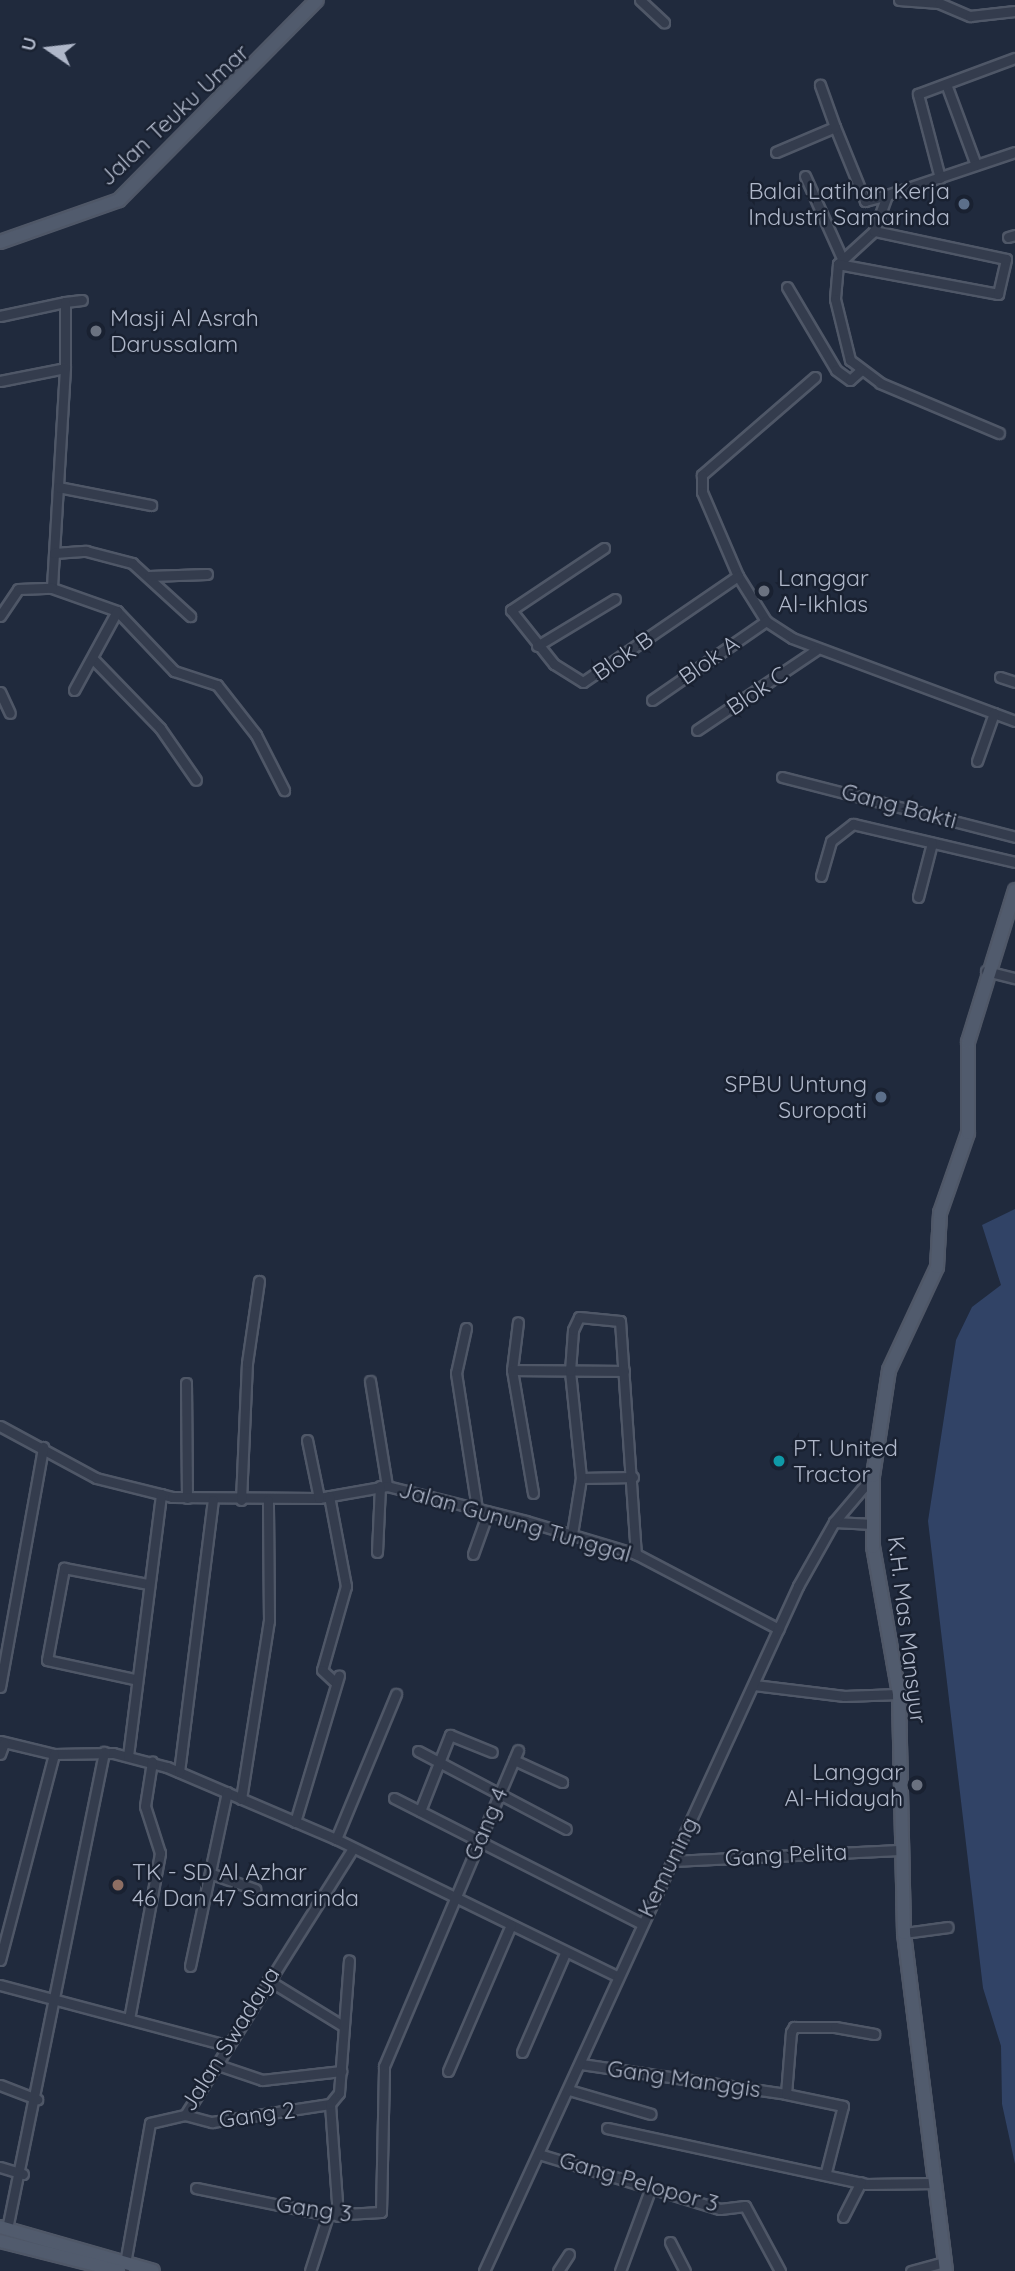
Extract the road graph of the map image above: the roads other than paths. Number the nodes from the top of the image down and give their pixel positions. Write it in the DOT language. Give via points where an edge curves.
graph roads {
  1 [pos="317,0"];
  2 [pos="640,0"];
  3 [pos="899,0"];
  4 [pos="1015,11"];
  5 [pos="664,22"];
  6 [pos="1015,58"];
  7 [pos="946,84"];
  8 [pos="820,85"];
  9 [pos="835,127"];
  10 [pos="776,152"];
  11 [pos="1015,152"];
  12 [pos="976,165"];
  13 [pos="805,176"];
  14 [pos="940,178"];
  15 [pos="887,195"];
  16 [pos="874,231"];
  17 [pos="0,242"];
  18 [pos="839,260"];
  19 [pos="788,287"];
  20 [pos="82,300"];
  21 [pos="65,302"];
  22 [pos="0,316"];
  23 [pos="65,368"];
  24 [pos="860,372"];
  25 [pos="815,377"];
  26 [pos="0,381"];
  27 [pos="999,433"];
  28 [pos="58,487"];
  29 [pos="151,505"];
  30 [pos="604,548"];
  31 [pos="54,553"];
  32 [pos="206,574"];
  33 [pos="149,576"];
  34 [pos="738,576"];
  35 [pos="52,588"];
  36 [pos="615,599"];
  37 [pos="117,611"];
  38 [pos="0,616"];
  39 [pos="190,616"];
  40 [pos="766,621"];
  41 [pos="537,646"];
  42 [pos="816,650"];
  43 [pos="94,660"];
  44 [pos="1000,677"];
  45 [pos="1015,682"];
  46 [pos="74,690"];
  47 [pos="0,692"];
  48 [pos="652,700"];
  49 [pos="10,713"];
  50 [pos="994,713"];
  51 [pos="1015,721"];
  52 [pos="697,730"];
  53 [pos="977,761"];
  54 [pos="782,777"];
  55 [pos="196,780"];
  56 [pos="284,790"];
  57 [pos="1015,837"];
  58 [pos="932,843"];
  59 [pos="1015,862"];
  60 [pos="821,876"];
  61 [pos="1015,890"];
  62 [pos="918,897"];
  63 [pos="986,971"];
  64 [pos="1015,978"];
  65 [pos="259,1281"];
  66 [pos="518,1322"];
  67 [pos="466,1328"];
  68 [pos="512,1370"];
  69 [pos="570,1371"];
  70 [pos="624,1371"];
  71 [pos="370,1381"];
  72 [pos="186,1383"];
  73 [pos="0,1426"];
  74 [pos="307,1440"];
  75 [pos="43,1447"];
  76 [pos="873,1476"];
  77 [pos="633,1477"];
  78 [pos="581,1479"];
  79 [pos="383,1486"];
  80 [pos="533,1493"];
  81 [pos="161,1494"];
  82 [pos="324,1497"];
  83 [pos="187,1498"];
  84 [pos="213,1500"];
  85 [pos="241,1500"];
  86 [pos="268,1500"];
  87 [pos="477,1509"];
  88 [pos="488,1511"];
  89 [pos="835,1522"];
  90 [pos="873,1524"];
  91 [pos="572,1534"];
  92 [pos="377,1552"];
  93 [pos="473,1554"];
  94 [pos="636,1554"];
  95 [pos="148,1584"];
  96 [pos="779,1629"];
  97 [pos="134,1679"];
  98 [pos="754,1685"];
  99 [pos="0,1687"];
  100 [pos="396,1693"];
  101 [pos="899,1694"];
  102 [pos="2,1742"];
  103 [pos="418,1751"];
  104 [pos="104,1752"];
  105 [pos="492,1752"];
  106 [pos="0,1754"];
  107 [pos="54,1754"];
  108 [pos="128,1756"];
  109 [pos="439,1759"];
  110 [pos="152,1762"];
  111 [pos="178,1772"];
  112 [pos="562,1782"];
  113 [pos="499,1791"];
  114 [pos="227,1792"];
  115 [pos="394,1798"];
  116 [pos="241,1799"];
  117 [pos="420,1811"];
  118 [pos="295,1822"];
  119 [pos="566,1829"];
  120 [pos="336,1839"];
  121 [pos="479,1840"];
  122 [pos="353,1848"];
  123 [pos="900,1850"];
  124 [pos="672,1861"];
  125 [pos="212,1874"];
  126 [pos="255,1889"];
  127 [pos="455,1898"];
  128 [pos="640,1923"];
  129 [pos="511,1925"];
  130 [pos="948,1927"];
  131 [pos="904,1933"];
  132 [pos="565,1952"];
  133 [pos="0,1960"];
  134 [pos="349,1960"];
  135 [pos="190,1966"];
  136 [pos="617,1976"];
  137 [pos="268,1980"];
  138 [pos="0,1985"];
  139 [pos="54,2000"];
  140 [pos="129,2019"];
  141 [pos="343,2026"];
  142 [pos="874,2034"];
  143 [pos="226,2045"];
  144 [pos="522,2052"];
  145 [pos="215,2064"];
  146 [pos="581,2064"];
  147 [pos="341,2071"];
  148 [pos="448,2071"];
  149 [pos="382,2079"];
  150 [pos="0,2085"];
  151 [pos="569,2090"];
  152 [pos="786,2094"];
  153 [pos="37,2099"];
  154 [pos="330,2104"];
  155 [pos="651,2114"];
  156 [pos="185,2115"];
  157 [pos="607,2127"];
  158 [pos="542,2155"];
  159 [pos="0,2167"];
  160 [pos="826,2172"];
  161 [pos="23,2174"];
  162 [pos="861,2182"];
  163 [pos="936,2183"];
  164 [pos="196,2188"];
  165 [pos="650,2190"];
  166 [pos="333,2215"];
  167 [pos="843,2217"];
  168 [pos="4,2228"];
  169 [pos="0,2241"];
  170 [pos="670,2242"];
  171 [pos="569,2254"];
  172 [pos="945,2266"];
  173 [pos="123,2268"];
  174 [pos="153,2271"];
  175 [pos="310,2271"];
  176 [pos="484,2271"];
  177 [pos="558,2271"];
  178 [pos="620,2271"];
  179 [pos="685,2271"];
  180 [pos="780,2271"];
  181 [pos="911,2271"];
  1 -- 17 [label="main road, Jalan Teuku Umar" via="118,200"];
  2 -- 5 [label="street"];
  3 -- 4 [label="street" via="939,3 970,16"];
  6 -- 7 [label="street"];
  7 -- 12 [label="street"];
  7 -- 14 [label="street" via="918,94 915,102"];
  8 -- 9 [label="street"];
  9 -- 10 [label="street"];
  9 -- 15 [label="street" via="865,201"];
  11 -- 12 [label="street"];
  12 -- 14 [label="street"];
  13 -- 18 [label="street"];
  14 -- 15 [label="street"];
  15 -- 16 [label="street"];
  16 -- 18 [label="street"];
  16 -- 18 [label="street" via="1006,259 1002,288 993,297"];
  18 -- 24 [label="street" via="842,339"];
  19 -- 24 [label="street" via="836,370 850,380"];
  20 -- 21 [label="street"];
  21 -- 22 [label="street"];
  21 -- 23 [label="street"];
  23 -- 26 [label="street"];
  23 -- 28 [label="street"];
  24 -- 27 [label="street"];
  25 -- 34 [label="street" via="702,475 702,492"];
  28 -- 29 [label="street"];
  28 -- 31 [label="street"];
  30 -- 41 [label="street, Blok B" via="514,604 511,610"];
  31 -- 33 [label="street" via="118,558"];
  31 -- 35 [label="street"];
  32 -- 33 [label="street"];
  33 -- 39 [label="street"];
  34 -- 40 [label="street"];
  34 -- 41 [label="street, Blok B" via="587,682"];
  35 -- 37 [label="street"];
  35 -- 38 [label="street" via="18,589"];
  36 -- 41 [label="street"];
  37 -- 43 [label="street"];
  37 -- 56 [label="street" via="174,671 225,693"];
  40 -- 42 [label="street"];
  40 -- 48 [label="street, Blok A"];
  42 -- 50 [label="street"];
  42 -- 52 [label="street, Blok C"];
  43 -- 46 [label="street"];
  43 -- 55 [label="street" via="153,720"];
  44 -- 45 [label="street"];
  47 -- 49 [label="street"];
  50 -- 51 [label="street"];
  50 -- 53 [label="street"];
  54 -- 57 [label="street, Gang Bakti"];
  58 -- 59 [label="street"];
  58 -- 60 [label="street" via="853,824 831,841"];
  58 -- 62 [label="street"];
  61 -- 63 [label="main road, K.H. Mas Mansyur"];
  63 -- 64 [label="street"];
  63 -- 76 [label="main road, K.H. Mas Mansyur" via="968,1042 968,1133 940,1213 937,1267 889,1370"];
  65 -- 85 [label="street" via="247,1363"];
  66 -- 68 [label="street"];
  67 -- 87 [label="street" via="456,1373"];
  68 -- 69 [label="street"];
  68 -- 80 [label="street"];
  69 -- 70 [label="street"];
  69 -- 70 [label="street" via="579,1317 620,1321"];
  69 -- 78 [label="street"];
  70 -- 77 [label="street"];
  71 -- 79 [label="street"];
  72 -- 83 [label="street"];
  73 -- 75 [label="street, Jalan Gunung Tunggal"];
  74 -- 82 [label="street"];
  75 -- 81 [label="street, Jalan Gunung Tunggal" via="96,1478"];
  75 -- 99 [label="street"];
  76 -- 89 [label="street, Kemuning"];
  76 -- 90 [label="main road, K.H. Mas Mansyur"];
  77 -- 78 [label="street"];
  77 -- 94 [label="street"];
  78 -- 91 [label="street"];
  79 -- 82 [label="street, Jalan Gunung Tunggal"];
  79 -- 87 [label="street, Jalan Gunung Tunggal"];
  79 -- 92 [label="street"];
  81 -- 83 [label="street, Jalan Gunung Tunggal"];
  81 -- 95 [label="street"];
  82 -- 86 [label="street, Jalan Gunung Tunggal"];
  82 -- 118 [label="street" via="346,1586 323,1670 336,1678"];
  83 -- 84 [label="street, Jalan Gunung Tunggal"];
  84 -- 85 [label="street, Jalan Gunung Tunggal"];
  84 -- 111 [label="street"];
  85 -- 86 [label="street, Jalan Gunung Tunggal"];
  86 -- 116 [label="street" via="269,1621"];
  87 -- 88 [label="street, Jalan Gunung Tunggal"];
  88 -- 91 [label="street, Jalan Gunung Tunggal"];
  88 -- 93 [label="street"];
  89 -- 90 [label="street"];
  89 -- 96 [label="street, Kemuning"];
  90 -- 101 [label="main road, K.H. Mas Mansyur"];
  91 -- 94 [label="street, Jalan Gunung Tunggal"];
  94 -- 96 [label="street, Jalan Gunung Tunggal"];
  95 -- 97 [label="street"];
  95 -- 97 [label="street" via="64,1568 47,1660"];
  96 -- 98 [label="street, Kemuning"];
  97 -- 108 [label="street"];
  98 -- 101 [label="street" via="844,1696"];
  98 -- 124 [label="street, Kemuning"];
  100 -- 120 [label="street"];
  101 -- 123 [label="main road, K.H. Mas Mansyur"];
  102 -- 106 [label="street"];
  102 -- 107 [label="street"];
  103 -- 109 [label="street"];
  104 -- 107 [label="street"];
  104 -- 108 [label="street"];
  104 -- 139 [label="street"];
  105 -- 109 [label="street" via="451,1735"];
  107 -- 133 [label="street"];
  108 -- 110 [label="street"];
  109 -- 113 [label="street"];
  109 -- 117 [label="street"];
  110 -- 111 [label="street"];
  110 -- 140 [label="street" via="145,1806 160,1853"];
  111 -- 114 [label="street"];
  112 -- 113 [label="street, Gang 4" via="516,1755"];
  113 -- 119 [label="street"];
  113 -- 121 [label="street, Gang 4"];
  114 -- 116 [label="street"];
  114 -- 125 [label="street"];
  115 -- 117 [label="street"];
  116 -- 118 [label="street"];
  117 -- 121 [label="street"];
  118 -- 120 [label="street"];
  120 -- 122 [label="street"];
  121 -- 127 [label="street, Gang 4"];
  121 -- 128 [label="street"];
  122 -- 127 [label="street"];
  122 -- 137 [label="street, Jalan Swadaya"];
  123 -- 124 [label="street, Gang Pelita"];
  123 -- 131 [label="main road, K.H. Mas Mansyur"];
  124 -- 128 [label="street, Kemuning"];
  125 -- 126 [label="street"];
  125 -- 135 [label="street"];
  127 -- 129 [label="street"];
  127 -- 149 [label="street, Gang 4"];
  128 -- 136 [label="street, Kemuning"];
  129 -- 132 [label="street"];
  129 -- 148 [label="street"];
  130 -- 131 [label="street"];
  131 -- 163 [label="main road, K.H. Mas Mansyur"];
  132 -- 136 [label="street"];
  132 -- 144 [label="street"];
  134 -- 141 [label="street"];
  136 -- 146 [label="street, Kemuning"];
  137 -- 141 [label="street"];
  137 -- 143 [label="street, Jalan Swadaya"];
  138 -- 139 [label="street"];
  139 -- 140 [label="street"];
  139 -- 153 [label="street"];
  140 -- 143 [label="street"];
  141 -- 147 [label="street"];
  142 -- 152 [label="street" via="793,2027"];
  143 -- 145 [label="street, Jalan Swadaya"];
  145 -- 147 [label="street" via="262,2080"];
  145 -- 156 [label="street, Jalan Swadaya"];
  146 -- 151 [label="street, Kemuning"];
  146 -- 152 [label="street, Gang Manggis"];
  147 -- 154 [label="street" via="338,2098"];
  149 -- 166 [label="street, Gang 3" via="382,2209 377,2216"];
  150 -- 153 [label="street"];
  151 -- 155 [label="street"];
  151 -- 158 [label="street, Kemuning"];
  152 -- 160 [label="street, Gang Manggis" via="843,2105"];
  153 -- 161 [label="street"];
  154 -- 156 [label="street, Gang 2" via="212,2122"];
  154 -- 166 [label="street"];
  156 -- 173 [label="street, Jalan Swadaya" via="150,2123"];
  157 -- 160 [label="street"];
  158 -- 165 [label="street, Gang Pelopor 3"];
  158 -- 176 [label="street, Kemuning"];
  159 -- 161 [label="street"];
  160 -- 162 [label="street"];
  161 -- 168 [label="street"];
  162 -- 163 [label="street"];
  162 -- 167 [label="street"];
  163 -- 172 [label="main road, K.H. Mas Mansyur"];
  164 -- 166 [label="street, Gang 3"];
  165 -- 178 [label="street"];
  165 -- 180 [label="street, Gang Pelopor 3" via="720,2209 745,2207"];
  166 -- 175 [label="street"];
  168 -- 173 [label="main road"];
  169 -- 173 [label="main road"];
  170 -- 179 [label="street"];
  171 -- 177 [label="street"];
  172 -- 181 [label="street"];
  173 -- 174 [label="main road"];
}
